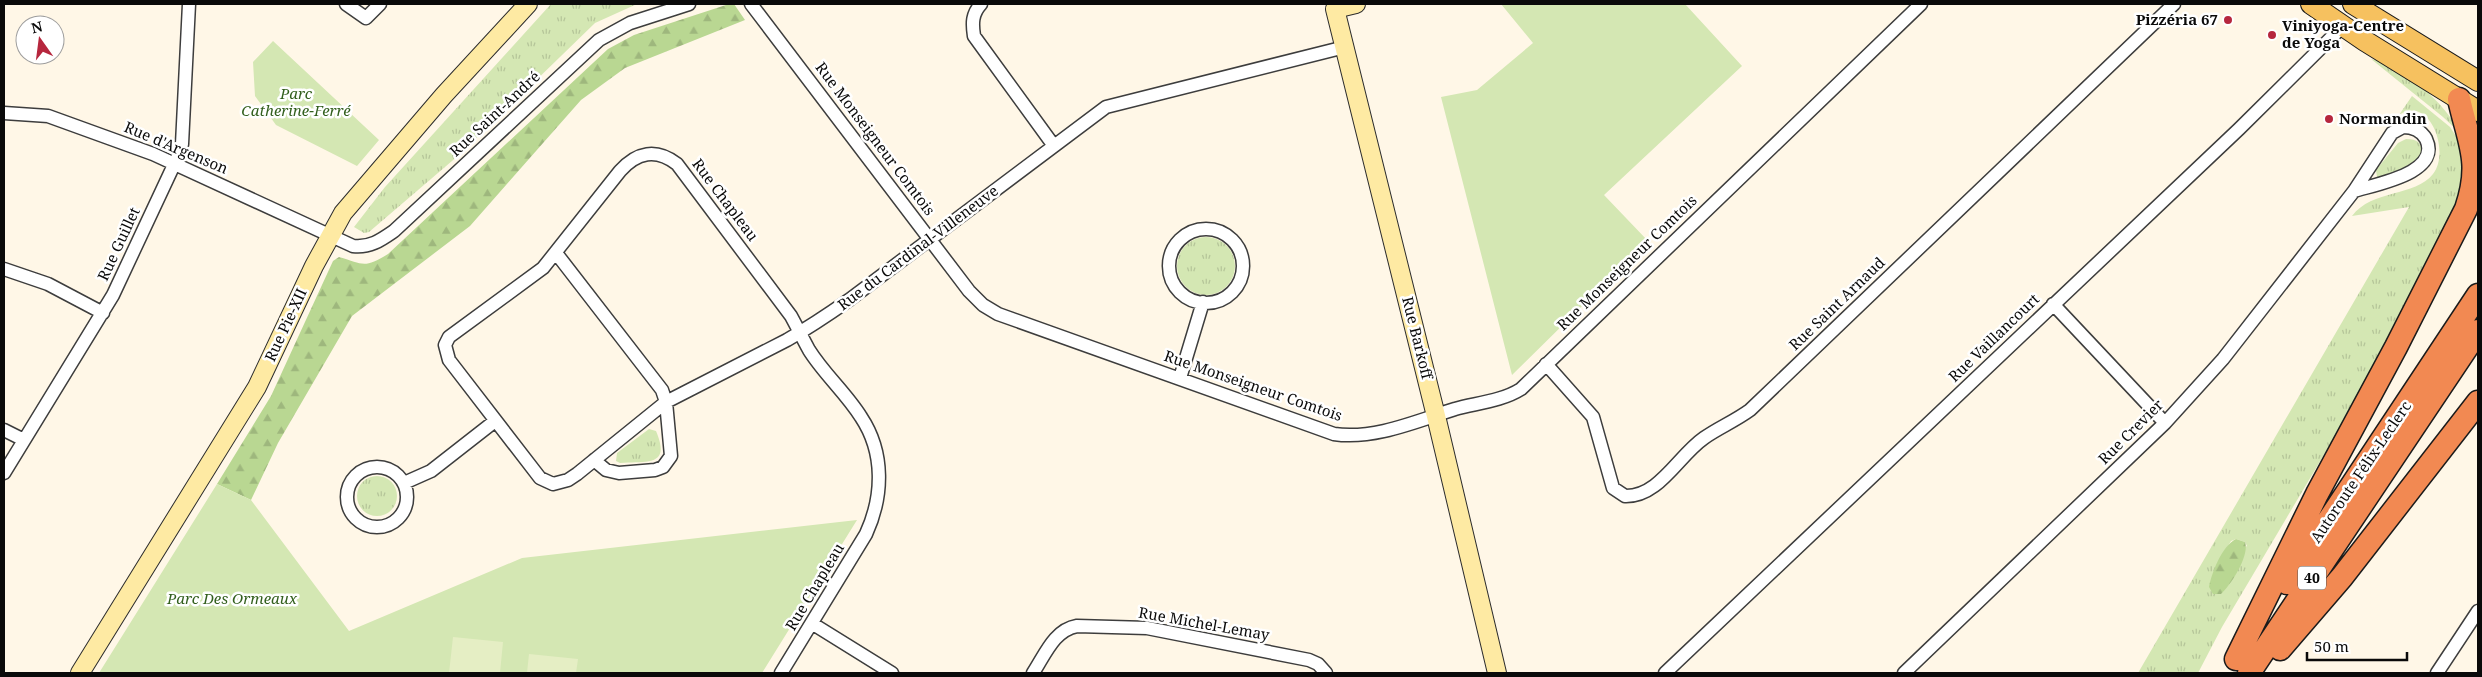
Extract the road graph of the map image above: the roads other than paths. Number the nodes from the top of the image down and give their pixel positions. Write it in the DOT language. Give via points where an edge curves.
graph roads {
  1 [pos="189,4"];
  2 [pos="346,4"];
  3 [pos="380,4"];
  4 [pos="528,4"];
  5 [pos="689,4"];
  6 [pos="751,4"];
  7 [pos="980,4"];
  8 [pos="1356,4"];
  9 [pos="1921,4"];
  10 [pos="2174,4"];
  11 [pos="2311,4"];
  12 [pos="2358,5"];
  13 [pos="1335,6"];
  14 [pos="2343,26"];
  15 [pos="1345,47"];
  16 [pos="2478,81"];
  17 [pos="2459,99"];
  18 [pos="2478,111"];
  19 [pos="4,113"];
  20 [pos="1054,146"];
  21 [pos="175,163"];
  22 [pos="2354,191"];
  23 [pos="330,234"];
  24 [pos="930,239"];
  25 [pos="556,253"];
  26 [pos="4,270"];
  27 [pos="2478,295"];
  28 [pos="1203,302"];
  29 [pos="2053,304"];
  30 [pos="103,313"];
  31 [pos="2478,331"];
  32 [pos="800,332"];
  33 [pos="1546,364"];
  34 [pos="1180,378"];
  35 [pos="666,402"];
  36 [pos="2478,402"];
  37 [pos="1436,416"];
  38 [pos="495,421"];
  39 [pos="2165,423"];
  40 [pos="4,430"];
  41 [pos="24,440"];
  42 [pos="594,460"];
  43 [pos="4,473"];
  44 [pos="404,484"];
  45 [pos="2478,611"];
  46 [pos="813,624"];
  47 [pos="2237,669"];
  48 [pos="80,673"];
  49 [pos="781,673"];
  50 [pos="892,673"];
  51 [pos="1033,673"];
  52 [pos="1326,673"];
  53 [pos="1497,673"];
  54 [pos="1665,673"];
  55 [pos="1904,673"];
  56 [pos="2259,673"];
  57 [pos="2437,673"];
  1 -- 21 [label="street, Rue Guillet" via="182,144"];
  2 -- 3 [label="street" via="366,18"];
  4 -- 23 [label="street, Rue Pie-XII" via="372,178"];
  5 -- 23 [label="street, Rue Saint-André" via="630,23 599,40 382,239 359,246"];
  6 -- 24 [label="street, Rue Monseigneur Comtois"];
  7 -- 20 [label="street" via="974,11 974,36"];
  8 -- 13 [label="street"];
  9 -- 33 [label="street, Rue Monseigneur Comtois"];
  10 -- 33 [label="street, Rue Saint Arnaud" via="1750,410 1704,438 1653,487 1624,496 1613,488 1593,417"];
  11 -- 14 [label="main road"];
  12 -- 14 [label="street"];
  12 -- 16 [label="main road"];
  13 -- 15 [label="street, Rue Barkoff"];
  14 -- 17 [label="main road"];
  14 -- 29 [label="street, Rue Vaillancourt"];
  15 -- 20 [label="street, Rue du Cardinal-Villeneuve" via="1106,107"];
  15 -- 37 [label="street, Rue Barkoff"];
  17 -- 18 [label="main road"];
  17 -- 47 [label="highway" via="2475,158 2473,186 2466,209 2317,494"];
  19 -- 21 [label="street, Rue d'Argenson" via="48,116"];
  20 -- 24 [label="street, Rue du Cardinal-Villeneuve"];
  21 -- 23 [label="street, Rue d'Argenson"];
  21 -- 30 [label="street, Rue Guillet"];
  22 -- 22 [label="street, Rue Crevier" via="2422,166 2429,150 2421,133 2410,127 2392,133"];
  22 -- 39 [label="street, Rue Crevier" via="2223,359"];
  23 -- 48 [label="street, Rue Pie-XII" via="257,387"];
  24 -- 32 [label="street, Rue du Cardinal-Villeneuve" via="850,300"];
  24 -- 34 [label="street, Rue Monseigneur Comtois" via="969,291 998,314"];
  25 -- 32 [label="street, Rue Chapleau" via="613,178 633,158 650,153 665,156 677,164"];
  25 -- 35 [label="street" via="662,390"];
  25 -- 38 [label="street, Rue Chapleau" via="536,274 449,337 445,345 449,360"];
  26 -- 30 [label="street" via="48,284"];
  27 -- 47 [label="highway, Autoroute Félix-Leclerc / 40"];
  28 -- 28 [label="street" via="1212,302 1231,293 1242,272 1242,258 1237,246 1223,233 1213,230 1192,232 1174,248 1170,260 1174,284 1190,299"];
  28 -- 34 [label="street"];
  29 -- 39 [label="street"];
  29 -- 54 [label="street, Rue Vaillancourt"];
  30 -- 41 [label="street, Rue Guillet"];
  31 -- 47 [label="highway, Autoroute Félix-Leclerc / 40"];
  32 -- 35 [label="street, Rue du Cardinal-Villeneuve"];
  32 -- 46 [label="street, Rue Chapleau" via="810,351 868,429 877,457 880,486 874,516 866,534"];
  33 -- 37 [label="street, Rue Monseigneur Comtois" via="1513,394"];
  34 -- 37 [label="street, Rue Monseigneur Comtois" via="1334,434 1348,436 1373,432"];
  35 -- 42 [label="street, Rue Chapleau"];
  35 -- 42 [label="street" via="671,456 663,467 612,472"];
  36 -- 56 [label="highway" via="2342,577"];
  37 -- 53 [label="street, Rue Barkoff"];
  38 -- 42 [label="street, Rue Chapleau" via="546,482 553,484 568,480"];
  38 -- 44 [label="street" via="431,470"];
  39 -- 55 [label="street, Rue Crevier"];
  40 -- 41 [label="street"];
  41 -- 43 [label="street, Rue Guillet"];
  44 -- 44 [label="street" via="391,470 375,467 359,473 348,487 351,512 372,526 380,527 395,521 406,504"];
  45 -- 57 [label="street"];
  46 -- 49 [label="street, Rue Chapleau"];
  46 -- 50 [label="street"];
  51 -- 52 [label="street, Rue Michel-Lemay" via="1056,637 1068,627 1077,626 1147,628 1309,660"];
}
